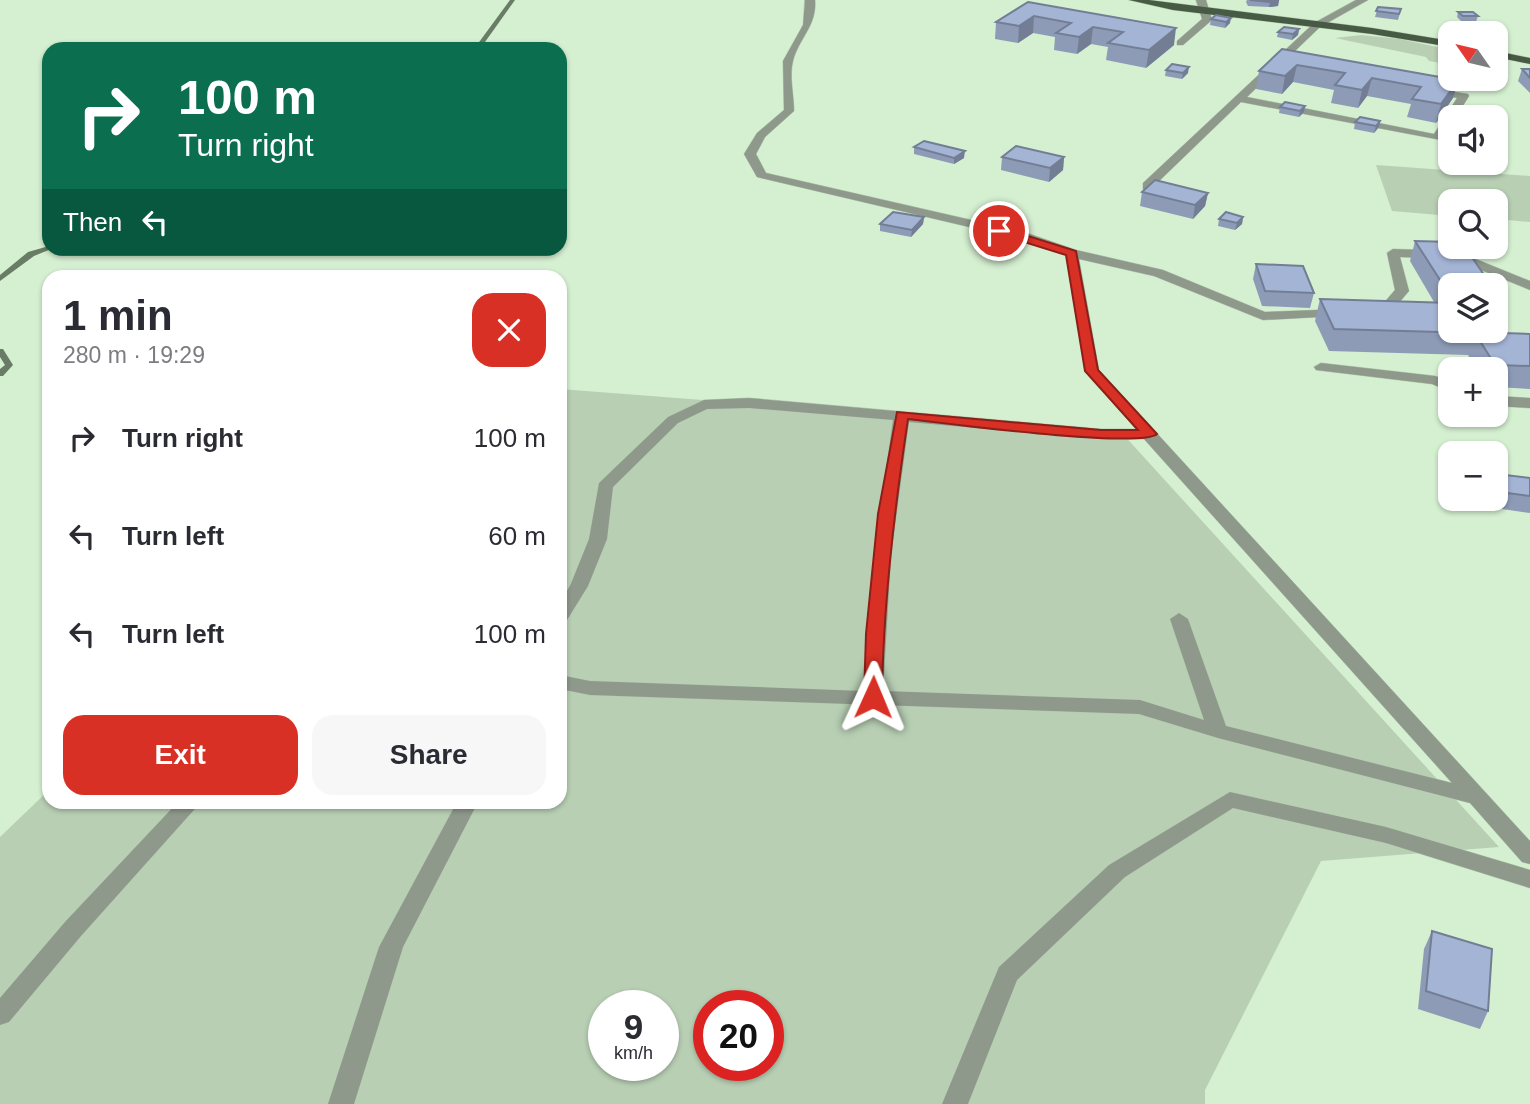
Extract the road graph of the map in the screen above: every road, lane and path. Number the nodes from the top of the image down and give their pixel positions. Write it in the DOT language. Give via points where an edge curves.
graph roads {
  1 [pos="810,0"];
  2 [pos="1133,0"];
  3 [pos="1201,0"];
  4 [pos="1363,0"];
  5 [pos="1206,13"];
  6 [pos="1317,25"];
  7 [pos="1438,42"];
  8 [pos="1180,43"];
  9 [pos="1508,56"];
  10 [pos="1530,61"];
  11 [pos="1277,62"];
  12 [pos="1290,65"];
  13 [pos="1424,89"];
  14 [pos="1240,99"];
  15 [pos="1183,195"];
  16 [pos="1072,253"];
  17 [pos="1530,286"];
  18 [pos="1321,367"];
  19 [pos="1438,381"];
  20 [pos="1508,402"];
  21 [pos="1530,403"];
  22 [pos="902,415"];
  23 [pos="1150,434"];
  24 [pos="567,605"];
  25 [pos="1180,619"];
  26 [pos="567,683"];
  27 [pos="873,697"];
  28 [pos="1218,731"];
  29 [pos="1476,797"];
  30 [pos="184,809"];
  31 [pos="463,809"];
  32 [pos="1530,856"];
  33 [pos="1530,879"];
  34 [pos="0,1015"];
  35 [pos="341,1104"];
  36 [pos="955,1104"];
  1 -- 16 [label="street" via="813,15 787,63 789,111 761,135 750,154 761,175 1024,236"];
  2 -- 5 [label="main road"];
  3 -- 5 [label="street"];
  4 -- 6 [label="street"];
  5 -- 6 [label="main road"];
  5 -- 8 [label="street" via="1207,20"];
  6 -- 7 [label="main road"];
  6 -- 11 [label="street"];
  9 -- 10 [label="main road"];
  11 -- 12 [label="street"];
  11 -- 14 [label="street"];
  13 -- 14 [label="street" via="1464,96 1437,138"];
  14 -- 15 [label="street" via="1147,186"];
  16 -- 17 [label="street" via="1158,273 1263,316 1386,309 1402,291 1393,253 1456,255"];
  16 -- 23 [label="street" via="1092,371"];
  18 -- 19 [label="street"];
  20 -- 21 [label="street"];
  22 -- 23 [label="street" via="1101,434"];
  22 -- 24 [label="street" via="749,402 704,405 673,421 605,486 598,539"];
  22 -- 27 [label="street" via="886,514"];
  23 -- 29 [label="street"];
  25 -- 28 [label="street"];
  26 -- 27 [label="street" via="590,688"];
  27 -- 28 [label="street" via="1140,707"];
  28 -- 29 [label="street"];
  29 -- 32 [label="street"];
  30 -- 34 [label="street"];
  31 -- 35 [label="street" via="391,947"];
  33 -- 36 [label="street" via="1386,835 1230,800 1117,871 1007,974"];
}
